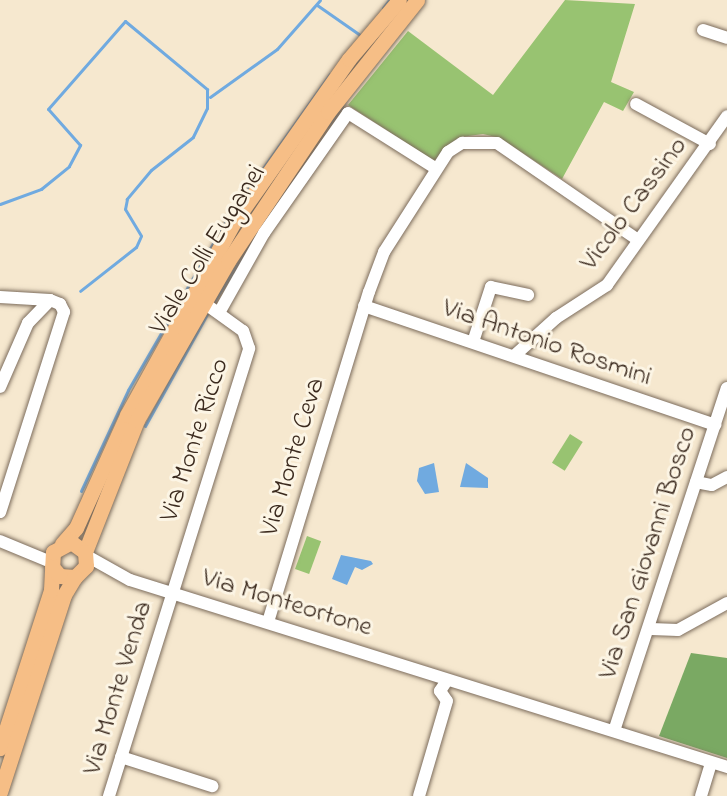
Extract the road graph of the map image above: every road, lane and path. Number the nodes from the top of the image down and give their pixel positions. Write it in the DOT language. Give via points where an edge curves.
graph roads {
  1 [pos="399,0"];
  2 [pos="417,0"];
  3 [pos="703,30"];
  4 [pos="727,38"];
  5 [pos="636,104"];
  6 [pos="727,116"];
  7 [pos="710,144"];
  8 [pos="435,168"];
  9 [pos="638,240"];
  10 [pos="528,295"];
  11 [pos="0,297"];
  12 [pos="50,300"];
  13 [pos="203,302"];
  14 [pos="364,306"];
  15 [pos="220,311"];
  16 [pos="473,342"];
  17 [pos="514,356"];
  18 [pos="0,387"];
  19 [pos="727,388"];
  20 [pos="715,425"];
  21 [pos="727,477"];
  22 [pos="696,482"];
  23 [pos="0,512"];
  24 [pos="0,541"];
  25 [pos="86,554"];
  26 [pos="56,555"];
  27 [pos="113,574"];
  28 [pos="78,576"];
  29 [pos="172,594"];
  30 [pos="727,603"];
  31 [pos="268,622"];
  32 [pos="651,629"];
  33 [pos="446,682"];
  34 [pos="459,685"];
  35 [pos="447,701"];
  36 [pos="614,731"];
  37 [pos="0,748"];
  38 [pos="121,757"];
  39 [pos="711,762"];
  40 [pos="727,767"];
  41 [pos="212,786"];
  42 [pos="0,792"];
  43 [pos="109,796"];
  44 [pos="419,796"];
  45 [pos="701,796"];
  1 -- 26 [label="main road, Viale Colli Euganei" via="234,222 127,415 76,528"];
  2 -- 13 [label="main road, Viale Colli Euganei" via="296,157"];
  3 -- 4 [label="street"];
  5 -- 7 [label="street"];
  6 -- 7 [label="street, Vicolo Cassino"];
  7 -- 9 [label="street, Vicolo Cassino"];
  8 -- 9 [label="street, Via Monte Ceva" via="462,143 497,142"];
  8 -- 14 [label="street, Via Monte Ceva" via="384,252"];
  8 -- 15 [label="street" via="348,113 264,233"];
  9 -- 17 [label="street, Vicolo Cassino" via="607,285 556,318"];
  10 -- 16 [label="street" via="491,287"];
  11 -- 12 [label="street"];
  12 -- 18 [label="street" via="28,323"];
  12 -- 23 [label="street" via="64,312"];
  13 -- 15 [label="street, Via Monte Ricco"];
  13 -- 25 [label="main road, Viale Colli Euganei" via="137,420"];
  14 -- 16 [label="street, Via Antonio Rosmini"];
  14 -- 31 [label="street, Via Monte Ceva"];
  15 -- 29 [label="street, Via Monte Ricco" via="243,331 249,348"];
  16 -- 17 [label="street, Via Antonio Rosmini"];
  17 -- 20 [label="street, Via Antonio Rosmini"];
  19 -- 20 [label="street, Via San Giovanni Bosco"];
  20 -- 22 [label="street, Via San Giovanni Bosco"];
  21 -- 22 [label="street" via="712,485"];
  22 -- 32 [label="street, Via San Giovanni Bosco"];
  24 -- 26 [label="street"];
  25 -- 26 [label="main road" via="75,543"];
  25 -- 27 [label="street"];
  25 -- 28 [label="main road, Viale Colli Euganei"];
  26 -- 28 [label="main road" via="60,576"];
  26 -- 37 [label="main road" via="51,590"];
  27 -- 28 [label="street"];
  27 -- 29 [label="street, Via Monteortone"];
  28 -- 42 [label="main road, Viale Colli Euganei" via="64,595"];
  29 -- 31 [label="street, Via Monteortone"];
  29 -- 38 [label="street, Via Monte Venda"];
  30 -- 32 [label="street" via="678,630"];
  31 -- 33 [label="street, Via Monteortone" via="427,672"];
  32 -- 36 [label="street, Via San Giovanni Bosco"];
  33 -- 34 [label="street, Via Monteortone"];
  33 -- 35 [label="street" via="440,691"];
  34 -- 35 [label="street" via="459,697"];
  34 -- 36 [label="street, Via Monteortone"];
  35 -- 44 [label="street"];
  36 -- 39 [label="street, Via Monteortone"];
  38 -- 41 [label="street"];
  38 -- 43 [label="street, Via Monte Venda"];
  39 -- 40 [label="street, Via Monteortone"];
  39 -- 45 [label="street"];
}
